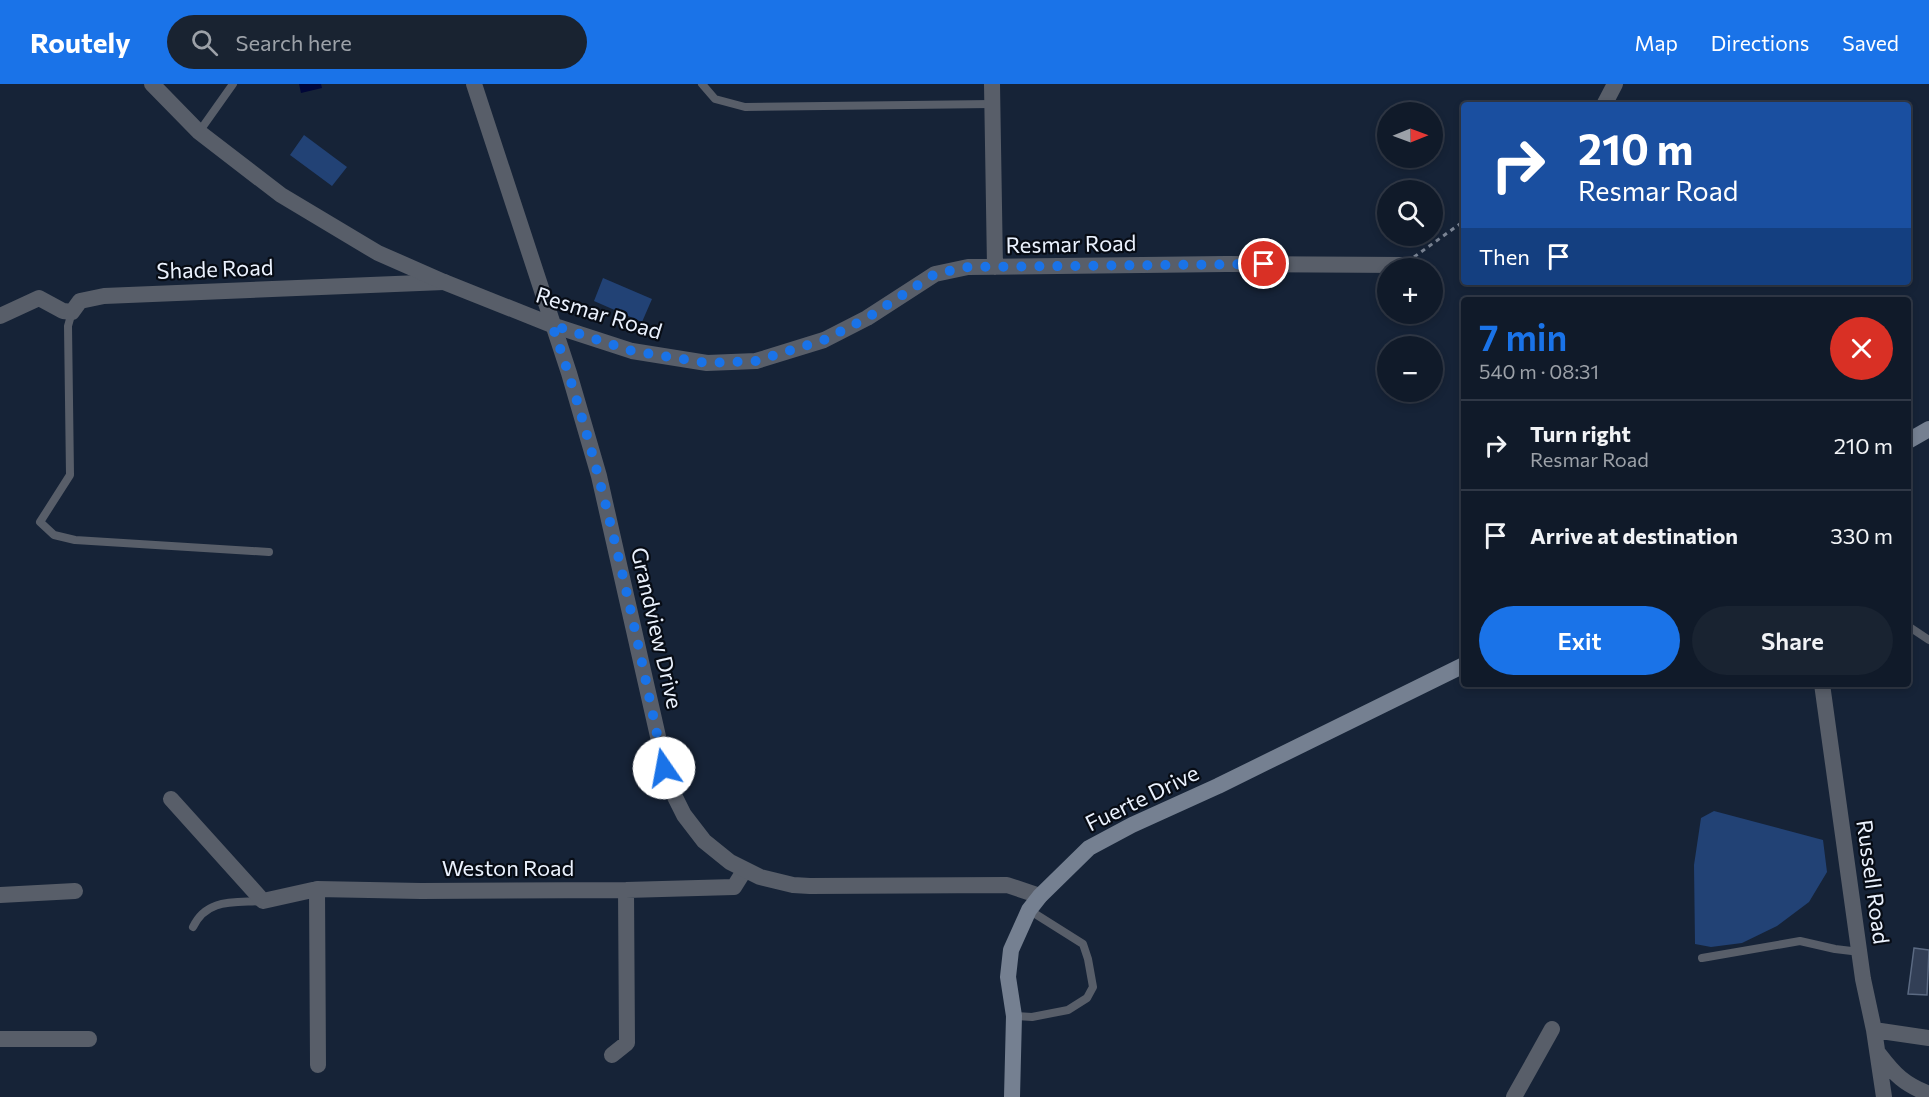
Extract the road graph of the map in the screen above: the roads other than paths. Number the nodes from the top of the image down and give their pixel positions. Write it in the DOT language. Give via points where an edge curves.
graph roads {
  1 [pos="152,84"];
  2 [pos="233,84"];
  3 [pos="474,84"];
  4 [pos="702,84"];
  5 [pos="992,84"];
  6 [pos="1615,84"];
  7 [pos="1606,102"];
  8 [pos="992,104"];
  9 [pos="199,132"];
  10 [pos="1377,265"];
  11 [pos="995,267"];
  12 [pos="444,282"];
  13 [pos="72,312"];
  14 [pos="0,315"];
  15 [pos="552,325"];
  16 [pos="1929,429"];
  17 [pos="1911,439"];
  18 [pos="269,552"];
  19 [pos="1911,628"];
  20 [pos="1929,640"];
  21 [pos="1461,666"];
  22 [pos="1822,687"];
  23 [pos="171,799"];
  24 [pos="744,871"];
  25 [pos="317,889"];
  26 [pos="626,890"];
  27 [pos="75,891"];
  28 [pos="0,895"];
  29 [pos="263,901"];
  30 [pos="1035,903"];
  31 [pos="193,927"];
  32 [pos="1860,952"];
  33 [pos="1702,958"];
  34 [pos="1014,1016"];
  35 [pos="1552,1029"];
  36 [pos="1874,1030"];
  37 [pos="1929,1038"];
  38 [pos="0,1039"];
  39 [pos="89,1039"];
  40 [pos="1877,1050"];
  41 [pos="612,1055"];
  42 [pos="318,1065"];
  43 [pos="1929,1094"];
  44 [pos="1012,1097"];
  45 [pos="1514,1097"];
  46 [pos="1884,1097"];
  1 -- 9 [label="street, Resmar Road"];
  2 -- 9 [label="lane"];
  3 -- 15 [label="street, Grandview Drive"];
  4 -- 8 [label="lane" via="715,99 745,106"];
  5 -- 8 [label="street"];
  6 -- 7 [label="street"];
  8 -- 11 [label="street"];
  9 -- 12 [label="street, Resmar Road" via="281,195 378,253"];
  10 -- 11 [label="street, Resmar Road"];
  11 -- 15 [label="street, Resmar Road" via="968,267 935,274 867,318 824,340 756,361 707,363 632,351"];
  12 -- 13 [label="street, Shade Road" via="104,296 80,301"];
  12 -- 15 [label="street, Resmar Road"];
  13 -- 14 [label="street" via="39,298"];
  13 -- 18 [label="lane" via="68,326 70,475 40,522 54,535 75,540"];
  15 -- 24 [label="street, Grandview Drive" via="599,476 669,785 698,835"];
  16 -- 17 [label="main road"];
  19 -- 20 [label="lane"];
  21 -- 30 [label="main road, Fuerte Drive" via="1089,848"];
  22 -- 32 [label="street, Russell Road"];
  23 -- 29 [label="street"];
  24 -- 26 [label="street, Weston Road" via="734,887"];
  24 -- 30 [label="street, Grandview Drive" via="793,885 1007,885"];
  25 -- 26 [label="street, Weston Road"];
  25 -- 29 [label="street, Weston Road"];
  25 -- 42 [label="street"];
  26 -- 41 [label="street" via="627,1043"];
  27 -- 28 [label="street"];
  29 -- 31 [label="lane" via="217,903 198,916"];
  30 -- 34 [label="main road, Fuerte Drive" via="1011,950 1008,977"];
  30 -- 34 [label="lane" via="1083,944 1093,987 1087,998 1068,1010"];
  32 -- 33 [label="lane" via="1800,941"];
  32 -- 36 [label="street, Russell Road"];
  34 -- 44 [label="main road, Fuerte Drive"];
  35 -- 45 [label="street"];
  36 -- 37 [label="street"];
  36 -- 40 [label="street, Russell Road"];
  38 -- 39 [label="street"];
  40 -- 43 [label="street" via="1895,1074 1911,1087"];
  40 -- 46 [label="street, Russell Road"];
}
